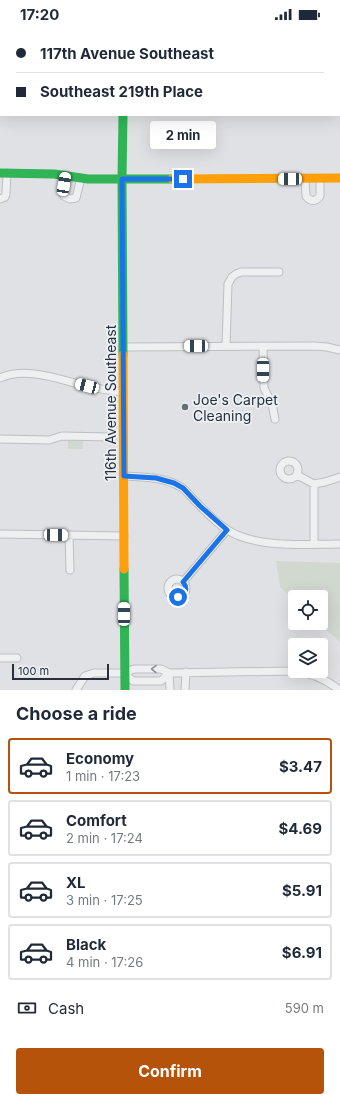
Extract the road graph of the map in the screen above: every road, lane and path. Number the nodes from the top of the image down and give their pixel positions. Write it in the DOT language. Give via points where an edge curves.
graph roads {
  1 [pos="123,116"];
  2 [pos="3,173"];
  3 [pos="66,176"];
  4 [pos="81,178"];
  5 [pos="320,178"];
  6 [pos="340,178"];
  7 [pos="122,179"];
  8 [pos="305,179"];
  9 [pos="0,199"];
  10 [pos="278,272"];
  11 [pos="226,346"];
  12 [pos="263,346"];
  13 [pos="123,347"];
  14 [pos="340,350"];
  15 [pos="0,378"];
  16 [pos="123,392"];
  17 [pos="275,419"];
  18 [pos="111,437"];
  19 [pos="0,439"];
  20 [pos="297,475"];
  21 [pos="124,476"];
  22 [pos="340,477"];
  23 [pos="314,484"];
  24 [pos="227,530"];
  25 [pos="0,534"];
  26 [pos="69,535"];
  27 [pos="124,536"];
  28 [pos="314,544"];
  29 [pos="340,544"];
  30 [pos="70,570"];
  31 [pos="183,582"];
  32 [pos="0,658"];
  33 [pos="17,658"];
  34 [pos="169,672"];
  35 [pos="186,672"];
  36 [pos="124,673"];
  37 [pos="76,690"];
  38 [pos="124,690"];
  39 [pos="170,690"];
  40 [pos="185,690"];
  41 [pos="339,690"];
  1 -- 7 [label="main road, 116th Avenue Southeast"];
  2 -- 3 [label="main road"];
  2 -- 9 [label="street" via="6,194"];
  3 -- 4 [label="main road"];
  3 -- 4 [label="street" via="63,193 70,199 76,198"];
  4 -- 7 [label="main road"];
  5 -- 6 [label="main road"];
  5 -- 8 [label="main road"];
  5 -- 8 [label="street" via="320,196 313,201 306,196"];
  7 -- 8 [label="main road"];
  7 -- 13 [label="main road, 116th Avenue Southeast"];
  10 -- 11 [label="street" via="241,272 232,277 227,291"];
  11 -- 12 [label="street"];
  11 -- 13 [label="street"];
  12 -- 14 [label="street" via="327,347"];
  12 -- 17 [label="street" via="264,388 272,404"];
  13 -- 16 [label="main road, 116th Avenue Southeast"];
  15 -- 16 [label="street" via="16,374 39,374"];
  16 -- 21 [label="main road, 116th Avenue Southeast"];
  18 -- 19 [label="street"];
  20 -- 23 [label="street"];
  21 -- 24 [label="street" via="156,478 174,483 183,488"];
  21 -- 27 [label="main road, 116th Avenue Southeast"];
  22 -- 23 [label="street"];
  23 -- 28 [label="street"];
  24 -- 28 [label="street" via="252,540"];
  24 -- 31 [label="street"];
  25 -- 26 [label="street"];
  26 -- 27 [label="street"];
  26 -- 30 [label="street"];
  27 -- 36 [label="main road, 116th Avenue Southeast"];
  28 -- 29 [label="street"];
  32 -- 33 [label="street"];
  34 -- 35 [label="street"];
  34 -- 36 [label="street, one-way" via="161,669 134,669"];
  34 -- 36 [label="street" via="161,681 133,682"];
  34 -- 39 [label="street"];
  35 -- 40 [label="street"];
  35 -- 41 [label="street" via="294,671 313,674"];
  36 -- 37 [label="street" via="90,674"];
  36 -- 38 [label="main road, 116th Avenue Southeast"];
}
